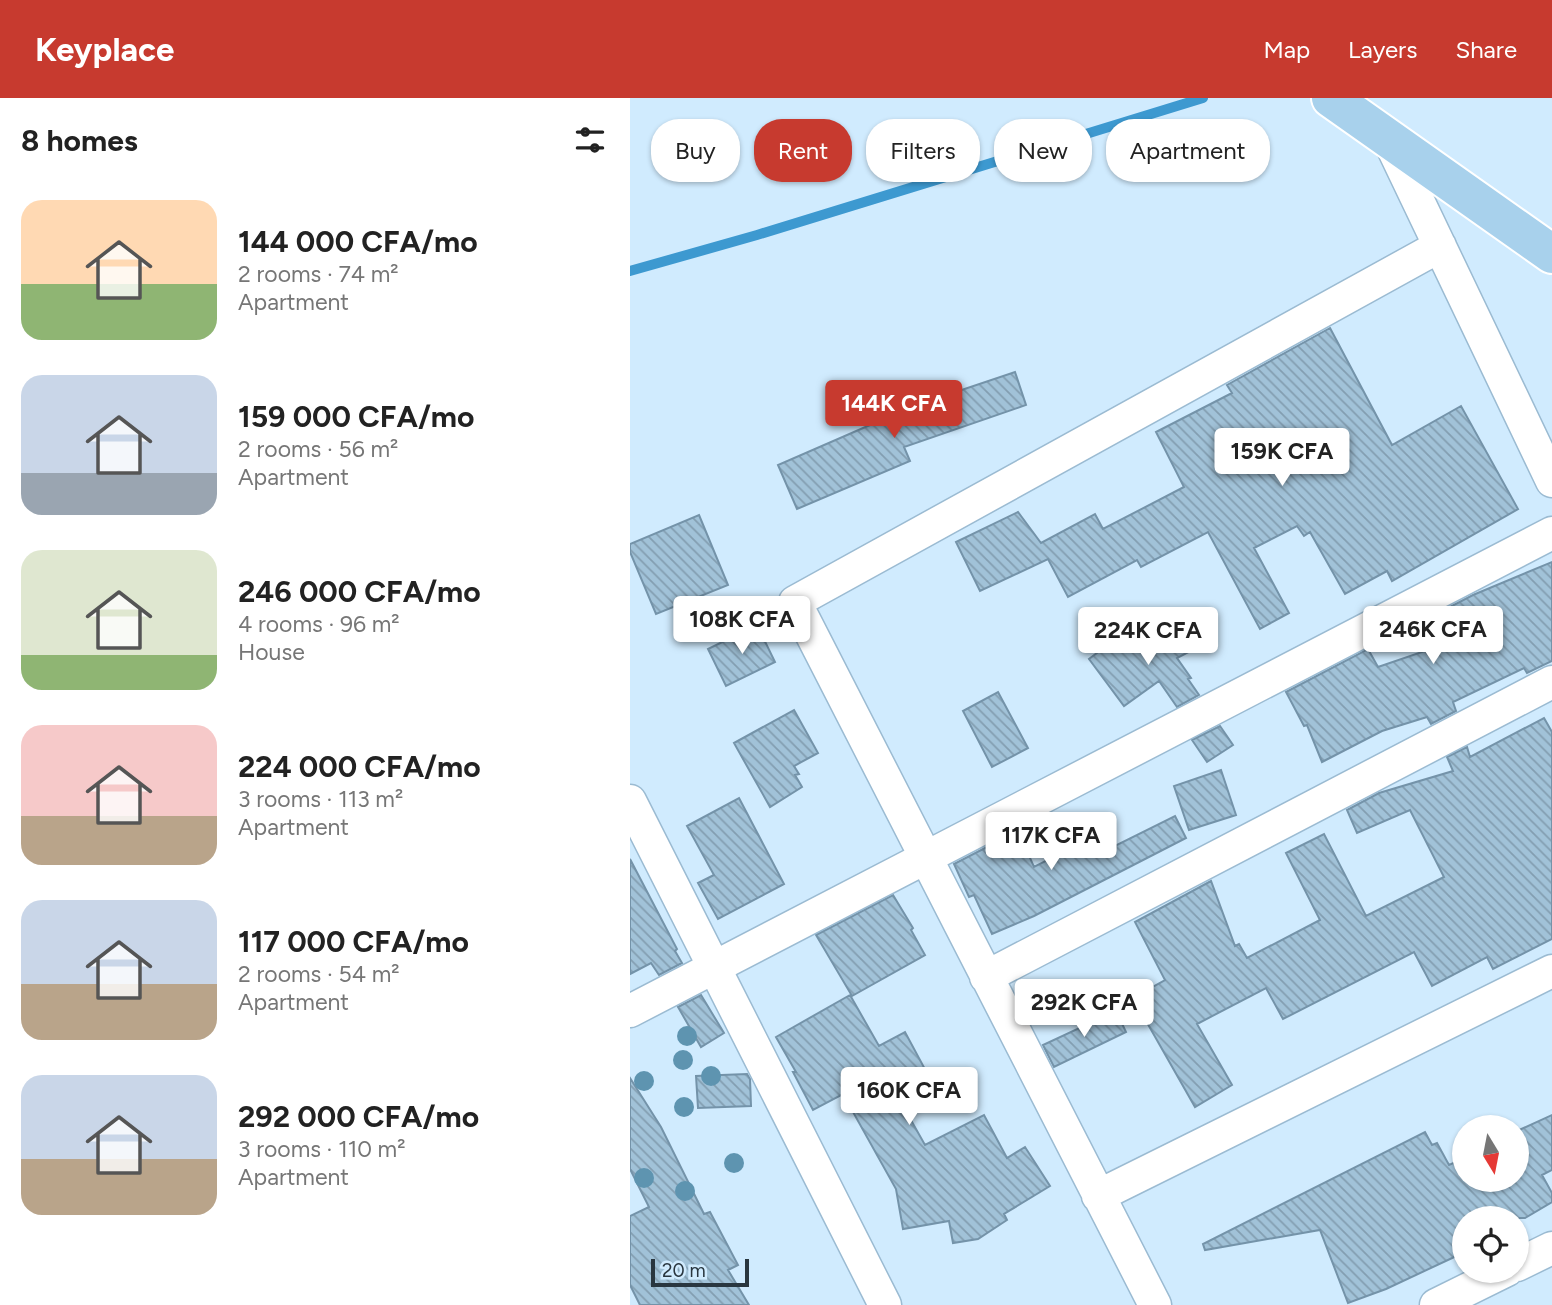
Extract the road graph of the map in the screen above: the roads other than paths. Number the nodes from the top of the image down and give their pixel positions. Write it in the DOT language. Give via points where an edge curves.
graph roads {
  1 [pos="1331,98"];
  2 [pos="1390,142"];
  3 [pos="1440,246"];
  4 [pos="1552,254"];
  5 [pos="1552,481"];
  6 [pos="1552,533"];
  7 [pos="1552,682"];
  8 [pos="630,801"];
  9 [pos="926,857"];
  10 [pos="713,968"];
  11 [pos="1552,971"];
  12 [pos="986,977"];
  13 [pos="630,1011"];
  14 [pos="1098,1196"];
  15 [pos="1552,1248"];
  16 [pos="1529,1259"];
  17 [pos="1483,1283"];
  18 [pos="1446,1303"];
  19 [pos="885,1305"];
  20 [pos="1155,1305"];
  1 -- 2 [label="main road"];
  2 -- 3 [label="street"];
  2 -- 4 [label="main road"];
  3 -- 5 [label="street"];
  3 -- 9 [label="street" via="795,602"];
  6 -- 9 [label="street"];
  7 -- 12 [label="street"];
  8 -- 10 [label="street"];
  9 -- 10 [label="street"];
  9 -- 12 [label="street"];
  10 -- 13 [label="street"];
  10 -- 19 [label="street"];
  11 -- 14 [label="street"];
  12 -- 14 [label="street"];
  14 -- 20 [label="street"];
  15 -- 16 [label="street"];
  17 -- 18 [label="street"];
}
